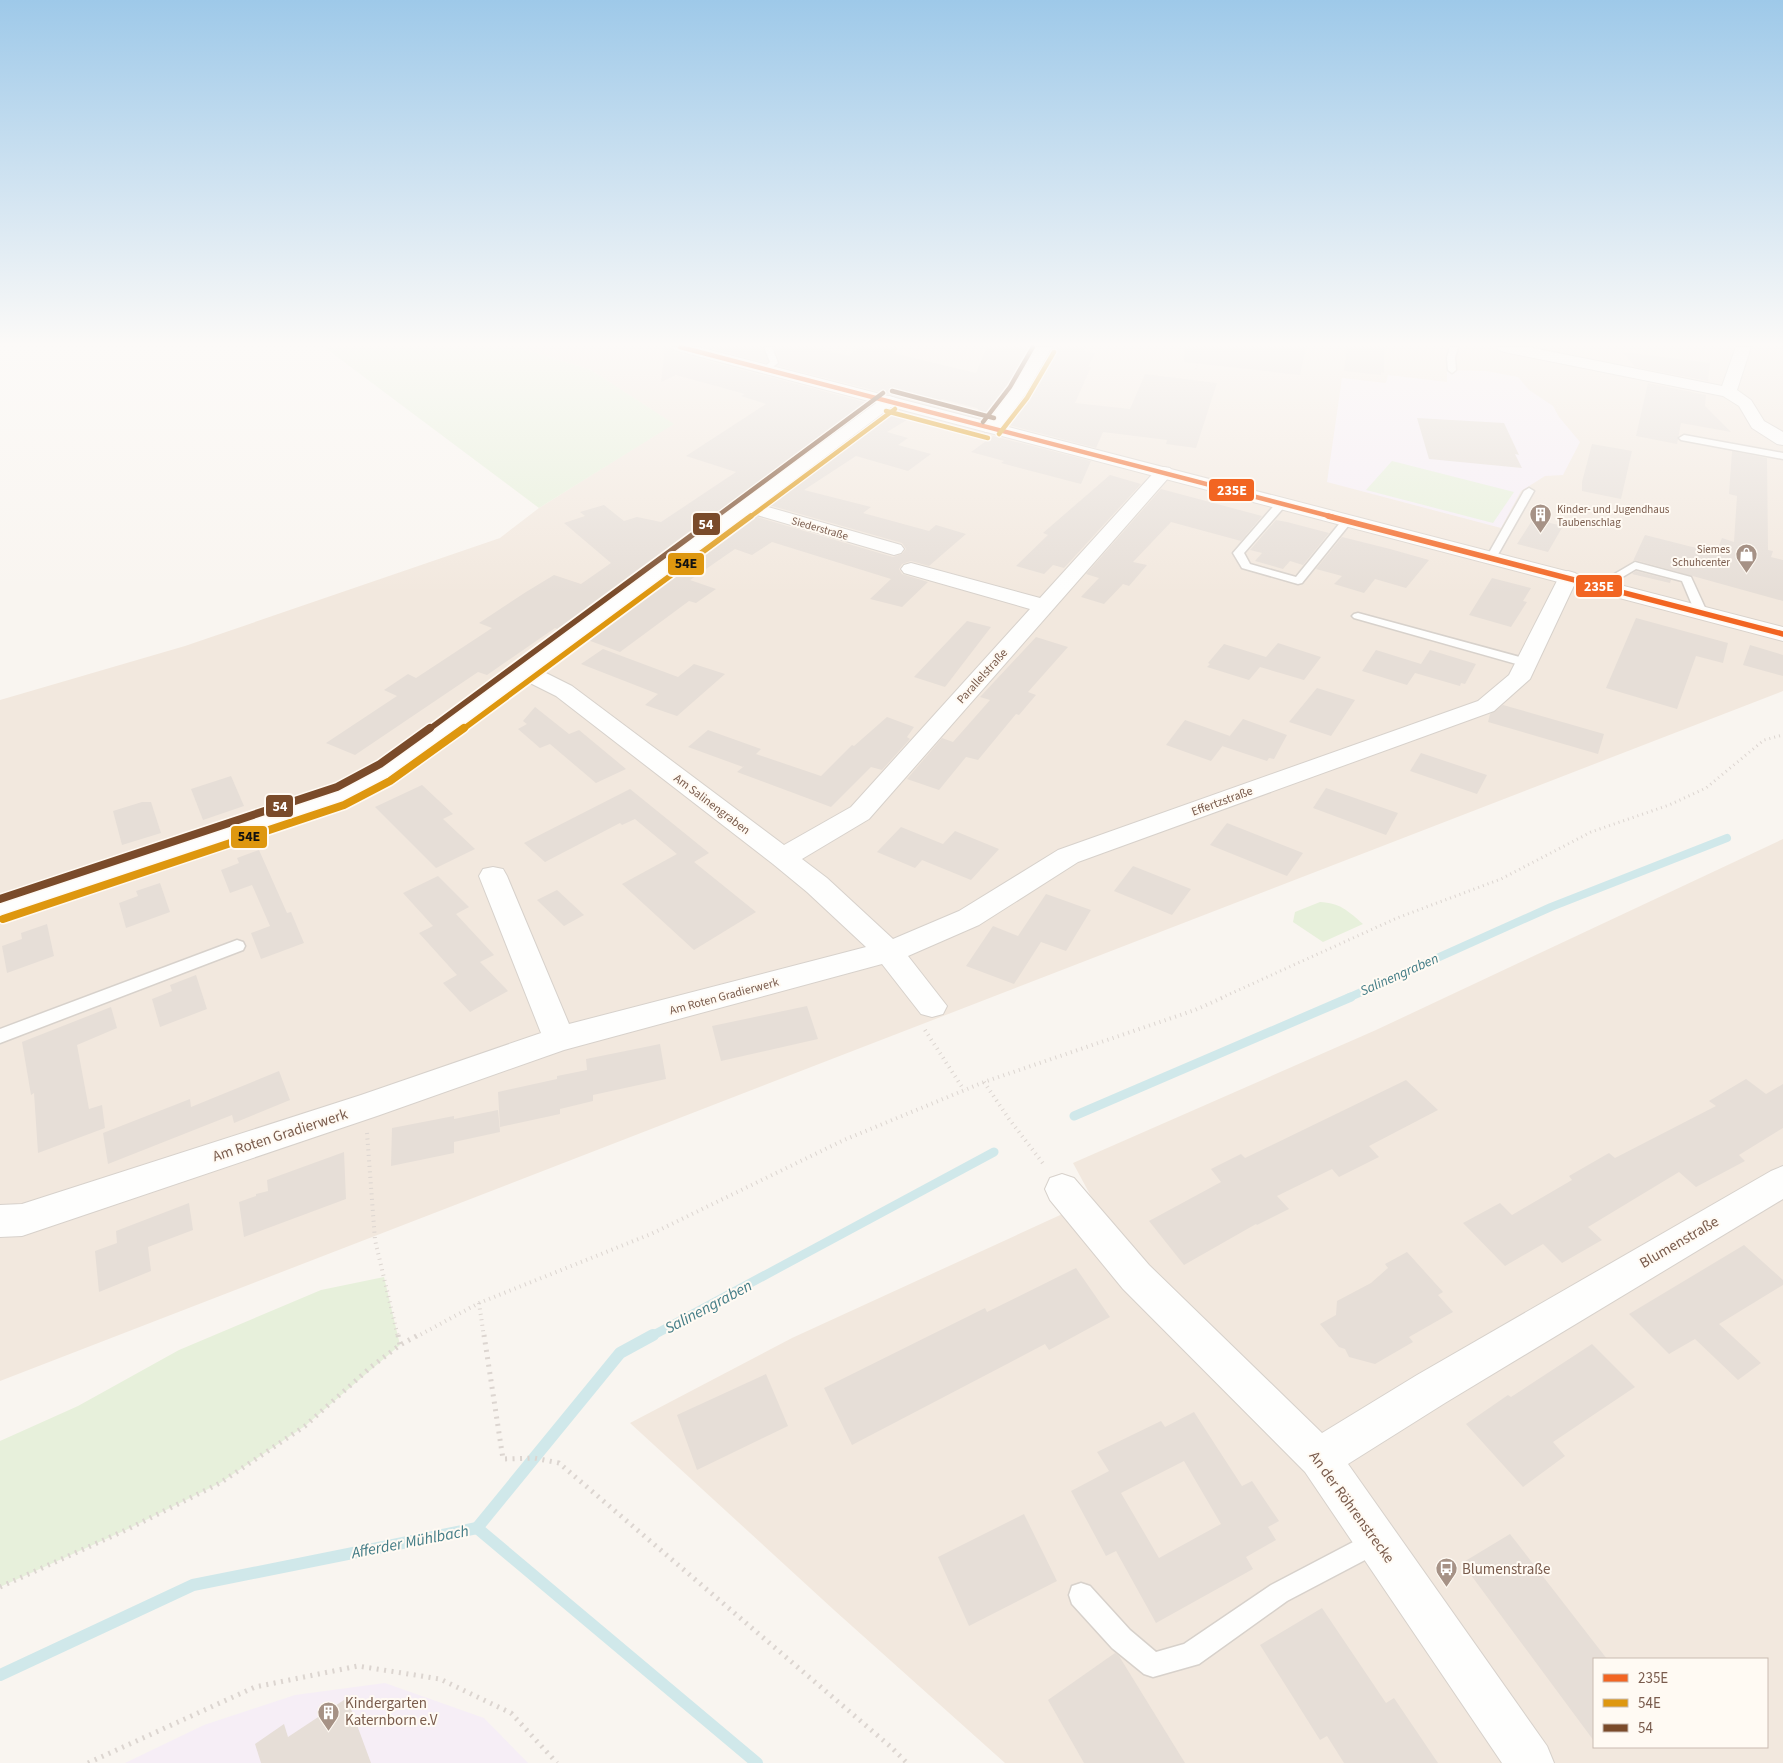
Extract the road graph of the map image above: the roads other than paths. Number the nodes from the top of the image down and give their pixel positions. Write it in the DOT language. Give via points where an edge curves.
graph roads {
  1 [pos="849,429"];
  2 [pos="995,429"];
  3 [pos="1766,429"];
  4 [pos="1684,438"];
  5 [pos="1783,440"];
  6 [pos="1783,456"];
  7 [pos="1164,472"];
  8 [pos="1529,492"];
  9 [pos="1282,503"];
  10 [pos="745,506"];
  11 [pos="1348,520"];
  12 [pos="894,549"];
  13 [pos="1491,558"];
  14 [pos="911,569"];
  15 [pos="1568,577"];
  16 [pos="1600,586"];
  17 [pos="1044,606"];
  18 [pos="1701,612"];
  19 [pos="1358,616"];
  20 [pos="1783,634"];
  21 [pos="1527,663"];
  22 [pos="523,670"];
  23 [pos="783,858"];
  24 [pos="493,876"];
  25 [pos="0,910"];
  26 [pos="237,946"];
  27 [pos="889,952"];
  28 [pos="932,1006"];
  29 [pos="0,1036"];
  30 [pos="559,1039"];
  31 [pos="1783,1182"];
  32 [pos="1062,1189"];
  33 [pos="0,1221"];
  34 [pos="1319,1458"];
  35 [pos="1378,1541"];
  36 [pos="1080,1595"];
  37 [pos="1530,1763"];
  1 -- 10 [label="street"];
  2 -- 7 [label="street"];
  3 -- 5 [label="street"];
  4 -- 6 [label="lane"];
  7 -- 9 [label="street"];
  7 -- 17 [label="street, Parallelstraße"];
  8 -- 13 [label="lane"];
  9 -- 11 [label="street"];
  9 -- 11 [label="lane" via="1238,553 1246,566 1298,581"];
  10 -- 12 [label="street, Siederstraße"];
  10 -- 22 [label="street"];
  11 -- 13 [label="street"];
  13 -- 15 [label="street"];
  14 -- 17 [label="street"];
  15 -- 16 [label="street"];
  15 -- 21 [label="street, Effertzstraße"];
  16 -- 18 [label="street"];
  16 -- 18 [label="lane" via="1635,565 1688,579"];
  17 -- 23 [label="street, Parallelstraße" via="860,813"];
  18 -- 20 [label="street"];
  19 -- 21 [label="lane"];
  21 -- 27 [label="street, Effertzstraße" via="1519,679 1486,706 1068,856 968,918"];
  22 -- 23 [label="street, Am Salinengraben" via="564,692"];
  22 -- 25 [label="street" via="390,770 363,786"];
  23 -- 27 [label="street, Am Salinengraben"];
  24 -- 30 [label="street"];
  26 -- 29 [label="lane"];
  27 -- 28 [label="street"];
  27 -- 30 [label="street, Am Roten Gradierwerk"];
  30 -- 33 [label="street, Am Roten Gradierwerk" via="22,1220"];
  31 -- 34 [label="street, Blumenstraße"];
  32 -- 34 [label="street, An der Röhrenstrecke" via="1136,1277"];
  34 -- 35 [label="street, An der Röhrenstrecke"];
  35 -- 36 [label="lane" via="1279,1593 1190,1655 1152,1665 1121,1639"];
  35 -- 37 [label="street, An der Röhrenstrecke"];
}
